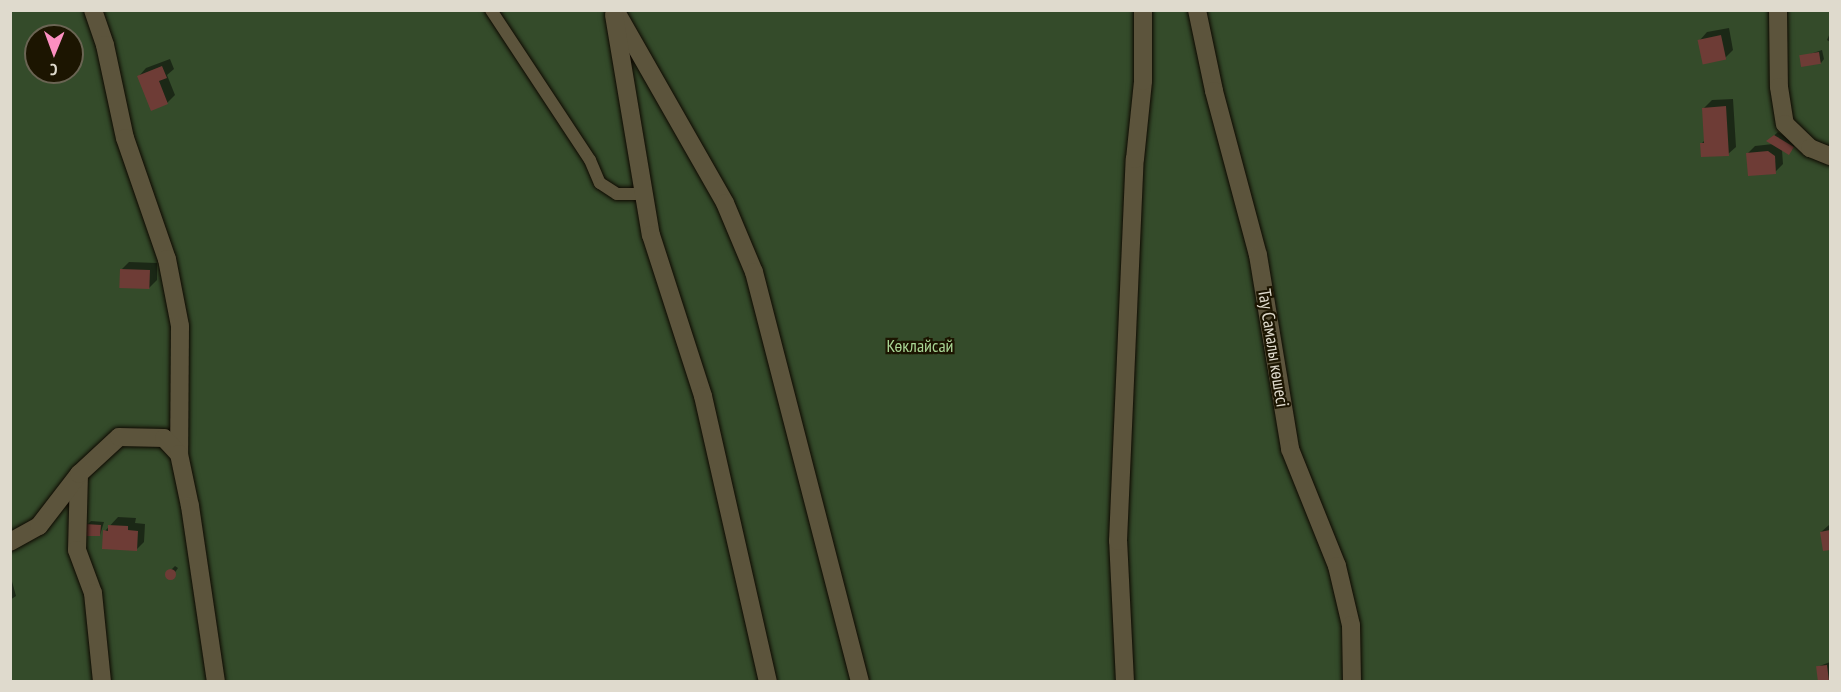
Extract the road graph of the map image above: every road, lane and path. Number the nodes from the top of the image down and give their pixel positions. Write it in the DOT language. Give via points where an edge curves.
graph roads {
  1 [pos="93,10"];
  2 [pos="491,10"];
  3 [pos="614,10"];
  4 [pos="1143,10"];
  5 [pos="1197,10"];
  6 [pos="1778,10"];
  7 [pos="1830,156"];
  8 [pos="643,194"];
  9 [pos="179,454"];
  10 [pos="79,474"];
  11 [pos="10,542"];
  12 [pos="102,681"];
  13 [pos="216,681"];
  14 [pos="768,681"];
  15 [pos="860,681"];
  16 [pos="1125,681"];
  17 [pos="1352,681"];
  1 -- 9 [label="street" via="105,45 125,138 167,259 178,315 182,388"];
  2 -- 8 [label="lane" via="590,160 600,183 617,194"];
  3 -- 8 [label="street"];
  3 -- 15 [label="street" via="725,203 754,272"];
  4 -- 16 [label="street" via="1143,81 1135,159 1118,542"];
  5 -- 17 [label="street, Тау Самалы көшесі" via="1214,91 1258,255 1290,449 1337,566 1352,625"];
  6 -- 7 [label="street" via="1779,87 1785,124 1810,148"];
  8 -- 14 [label="street" via="651,235 703,396"];
  9 -- 10 [label="street" via="164,438 119,437"];
  9 -- 13 [label="street"];
  10 -- 11 [label="street" via="39,526"];
  10 -- 12 [label="street" via="77,550 93,593"];
}
